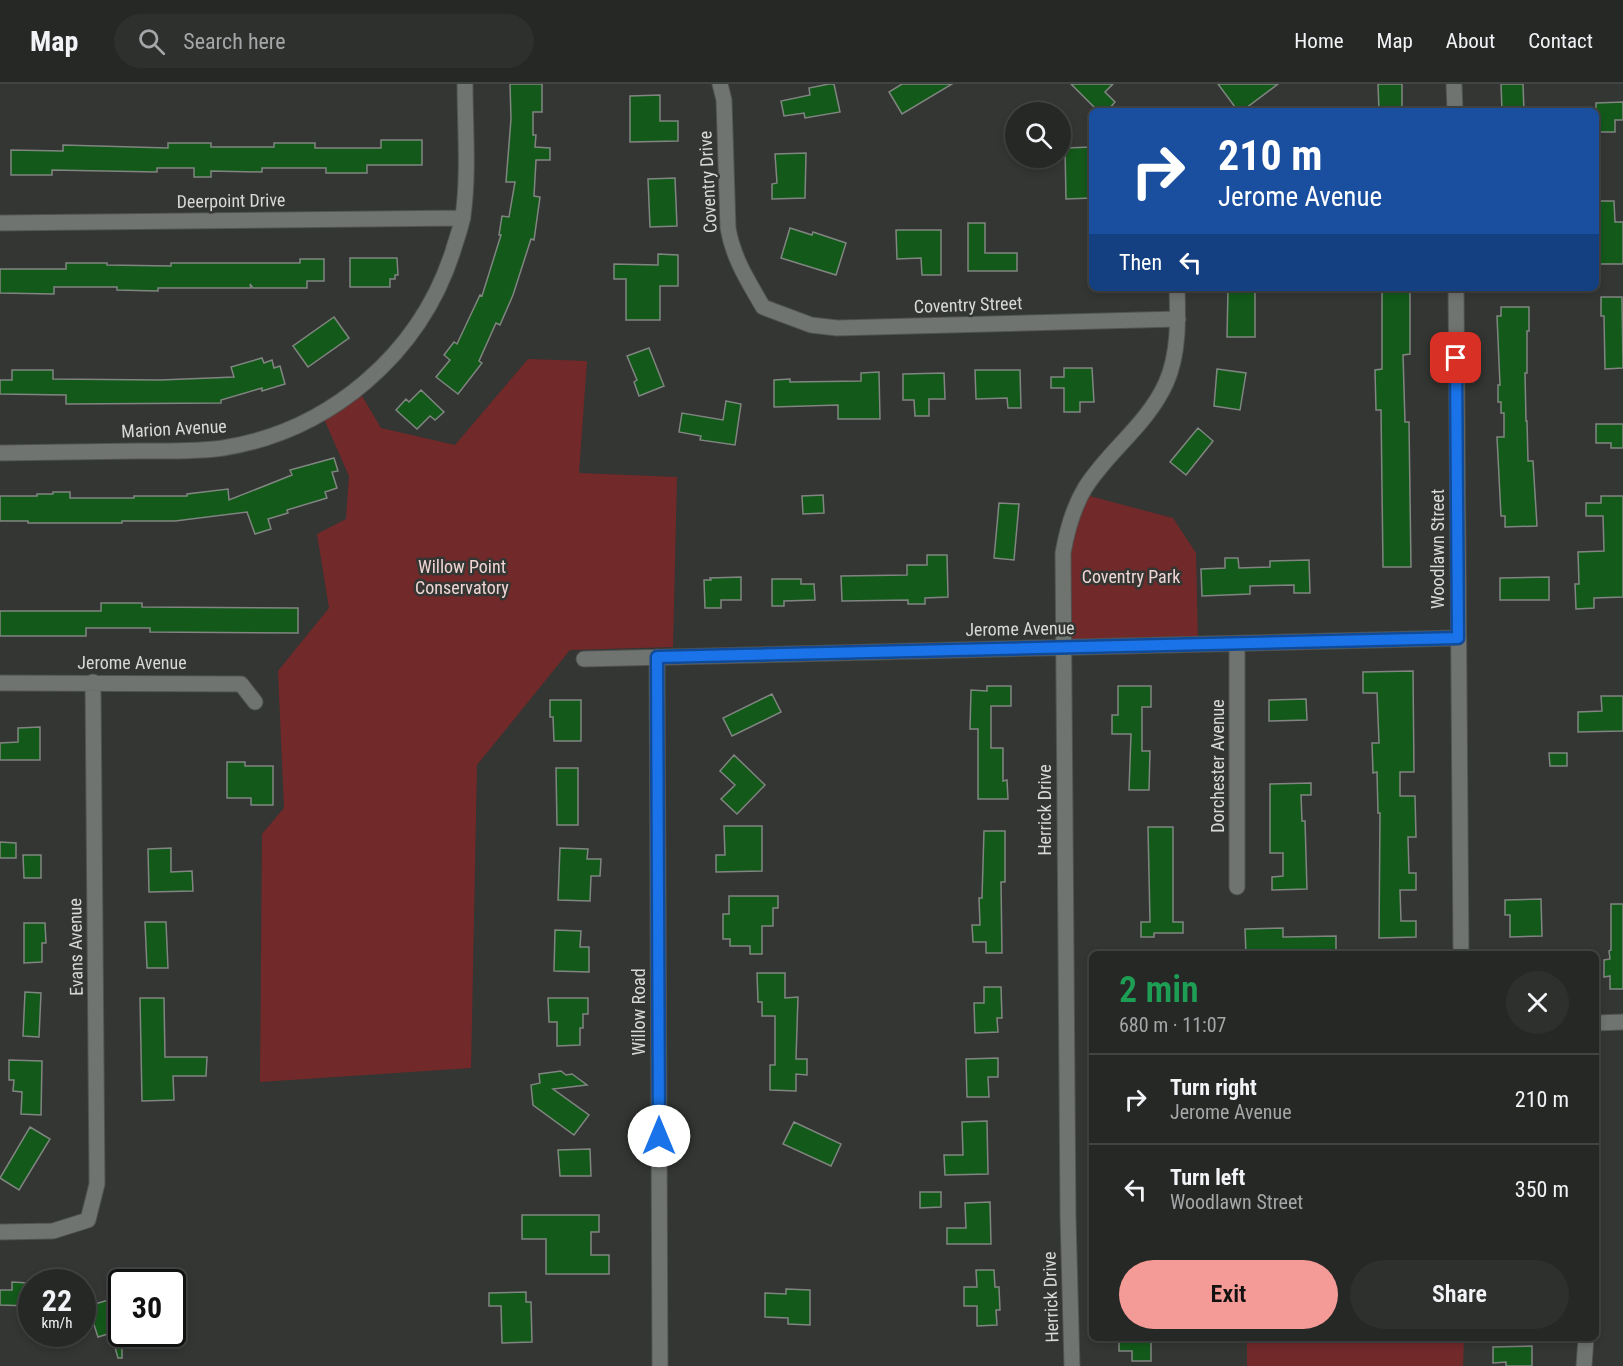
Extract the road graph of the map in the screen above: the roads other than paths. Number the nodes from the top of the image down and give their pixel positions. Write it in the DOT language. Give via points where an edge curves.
graph roads {
  1 [pos="465,84"];
  2 [pos="720,84"];
  3 [pos="1455,84"];
  4 [pos="1455,108"];
  5 [pos="463,218"];
  6 [pos="0,223"];
  7 [pos="1178,291"];
  8 [pos="1456,291"];
  9 [pos="763,307"];
  10 [pos="1178,319"];
  11 [pos="0,453"];
  12 [pos="1458,638"];
  13 [pos="1237,644"];
  14 [pos="1063,648"];
  15 [pos="657,657"];
  16 [pos="584,659"];
  17 [pos="93,682"];
  18 [pos="0,683"];
  19 [pos="255,702"];
  20 [pos="1237,887"];
  21 [pos="1461,951"];
  22 [pos="1623,1022"];
  23 [pos="1599,1023"];
  24 [pos="0,1232"];
  25 [pos="1586,1341"];
  26 [pos="660,1366"];
  27 [pos="1072,1366"];
  28 [pos="1584,1366"];
  1 -- 5 [label="street, Marion Avenue"];
  2 -- 9 [label="street, Coventry Drive" via="730,242"];
  3 -- 4 [label="street"];
  5 -- 6 [label="street, Deerpoint Drive"];
  5 -- 11 [label="street, Marion Avenue" via="447,267 413,332 383,369 317,417 264,439 221,448"];
  7 -- 10 [label="street, Herrick Drive"];
  8 -- 12 [label="street, Woodlawn Street"];
  9 -- 10 [label="street, Coventry Street" via="811,325 837,328"];
  10 -- 14 [label="street, Herrick Drive" via="1172,364 1155,405 1096,474 1071,518 1063,559"];
  12 -- 13 [label="street, Jerome Avenue"];
  12 -- 21 [label="street, Woodlawn Street"];
  13 -- 14 [label="street, Jerome Avenue"];
  13 -- 20 [label="street, Dorchester Avenue"];
  14 -- 15 [label="street, Jerome Avenue"];
  14 -- 27 [label="street, Herrick Drive"];
  15 -- 16 [label="street, Jerome Avenue"];
  15 -- 26 [label="street, Willow Road"];
  17 -- 18 [label="street, Jerome Avenue"];
  17 -- 19 [label="street, Jerome Avenue" via="241,684"];
  17 -- 24 [label="street, Evans Avenue" via="98,1173 88,1220 53,1231"];
  22 -- 23 [label="street"];
  25 -- 28 [label="street"];
}
